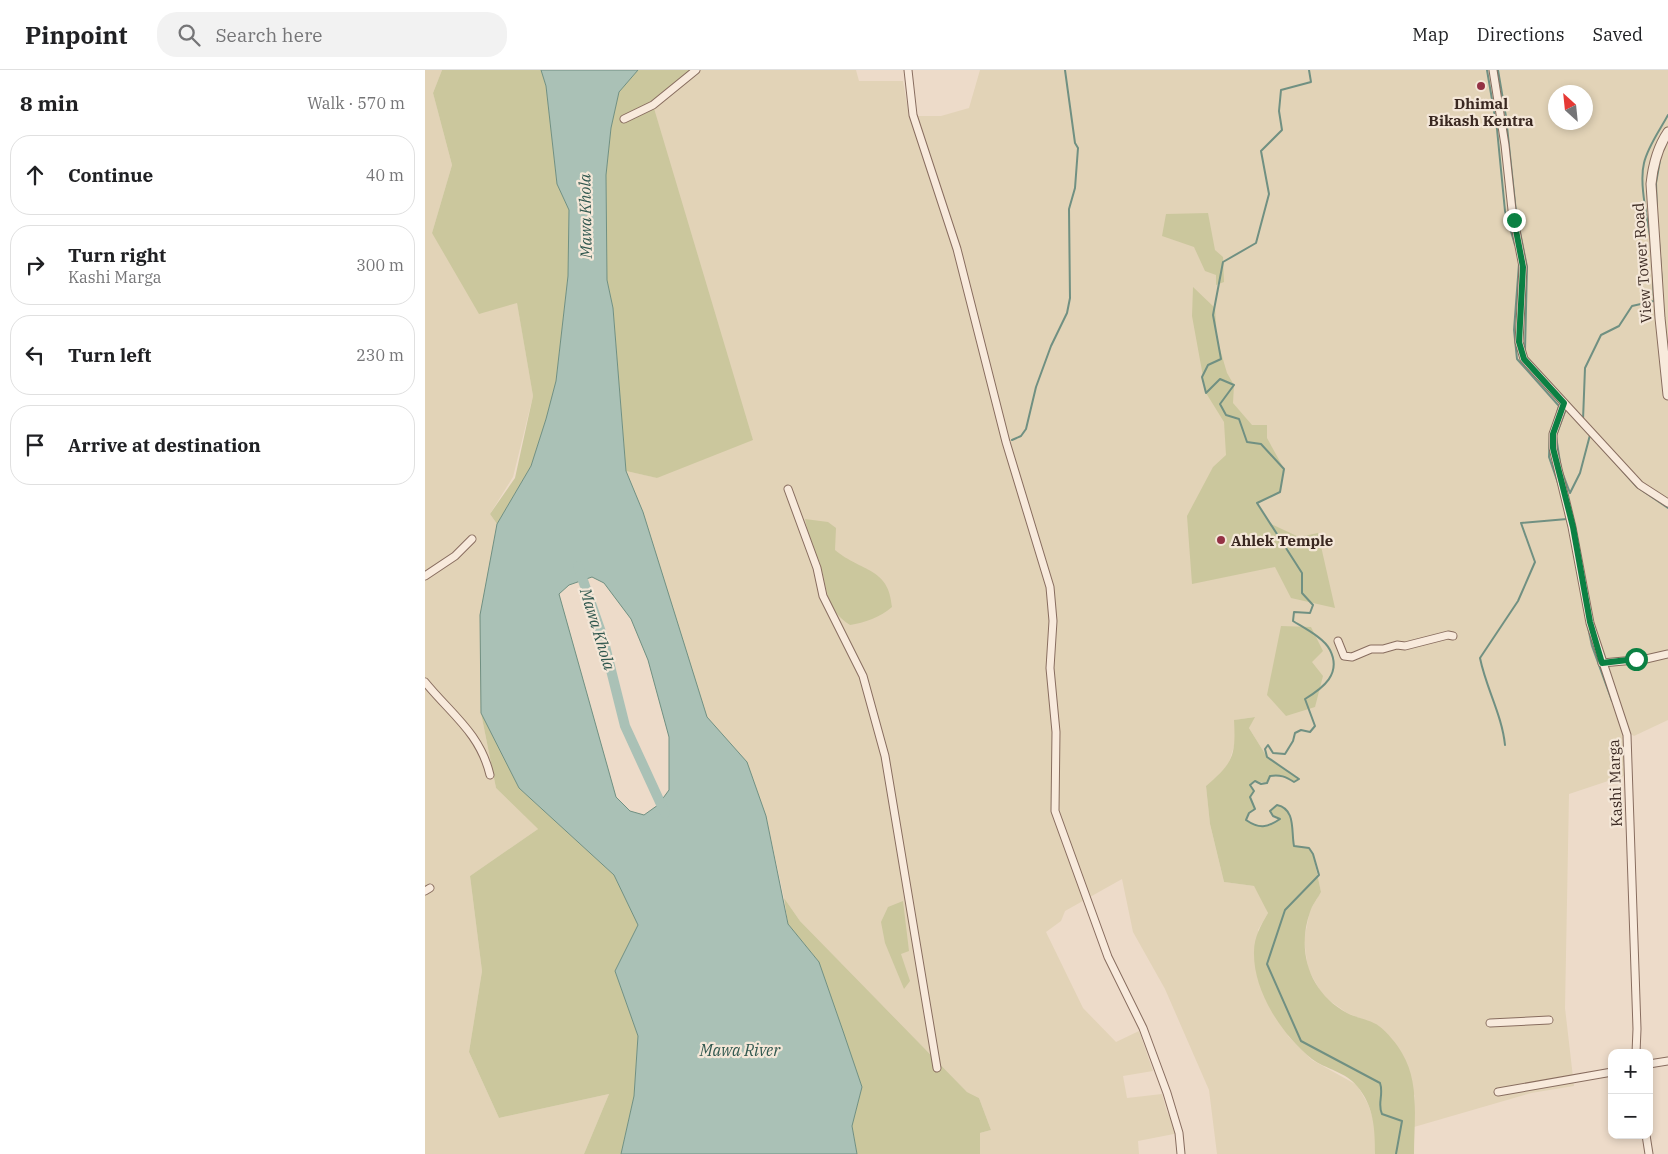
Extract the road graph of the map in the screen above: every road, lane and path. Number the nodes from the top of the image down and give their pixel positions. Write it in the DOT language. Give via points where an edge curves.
graph roads {
  1 [pos="696,70"];
  2 [pos="908,70"];
  3 [pos="1493,70"];
  4 [pos="624,119"];
  5 [pos="1668,132"];
  6 [pos="1668,395"];
  7 [pos="1564,403"];
  8 [pos="788,489"];
  9 [pos="1668,504"];
  10 [pos="472,539"];
  11 [pos="425,576"];
  12 [pos="1453,636"];
  13 [pos="1338,640"];
  14 [pos="1668,654"];
  15 [pos="1602,663"];
  16 [pos="425,682"];
  17 [pos="490,776"];
  18 [pos="1549,1020"];
  19 [pos="1490,1023"];
  20 [pos="1636,1049"];
  21 [pos="1668,1061"];
  22 [pos="1653,1063"];
  23 [pos="937,1068"];
  24 [pos="1608,1073"];
  25 [pos="1498,1092"];
  26 [pos="1647,1139"];
  27 [pos="1181,1154"];
  28 [pos="1649,1154"];
  1 -- 4 [label="street" via="653,105"];
  2 -- 27 [label="street" via="913,115 957,249 994,401 1050,587 1056,732 1055,811 1107,957 1143,1028 1160,1074 1179,1133"];
  3 -- 7 [label="street" via="1523,267 1519,342 1524,359"];
  5 -- 6 [label="street, View Tower Road" via="1653,164 1651,184"];
  7 -- 9 [label="street" via="1640,485"];
  7 -- 15 [label="street, Kashi Marga" via="1553,434 1553,448 1573,527 1590,622"];
  8 -- 23 [label="street" via="817,568 823,596 863,676 885,756"];
  10 -- 11 [label="street" via="455,556"];
  12 -- 13 [label="street" via="1371,649 1351,657 1344,656"];
  14 -- 15 [label="street"];
  15 -- 20 [label="street, Kashi Marga" via="1627,735"];
  16 -- 17 [label="street" via="475,738 485,755"];
  18 -- 19 [label="street"];
  21 -- 22 [label="street"];
  24 -- 25 [label="street"];
  26 -- 28 [label="street"];
}
